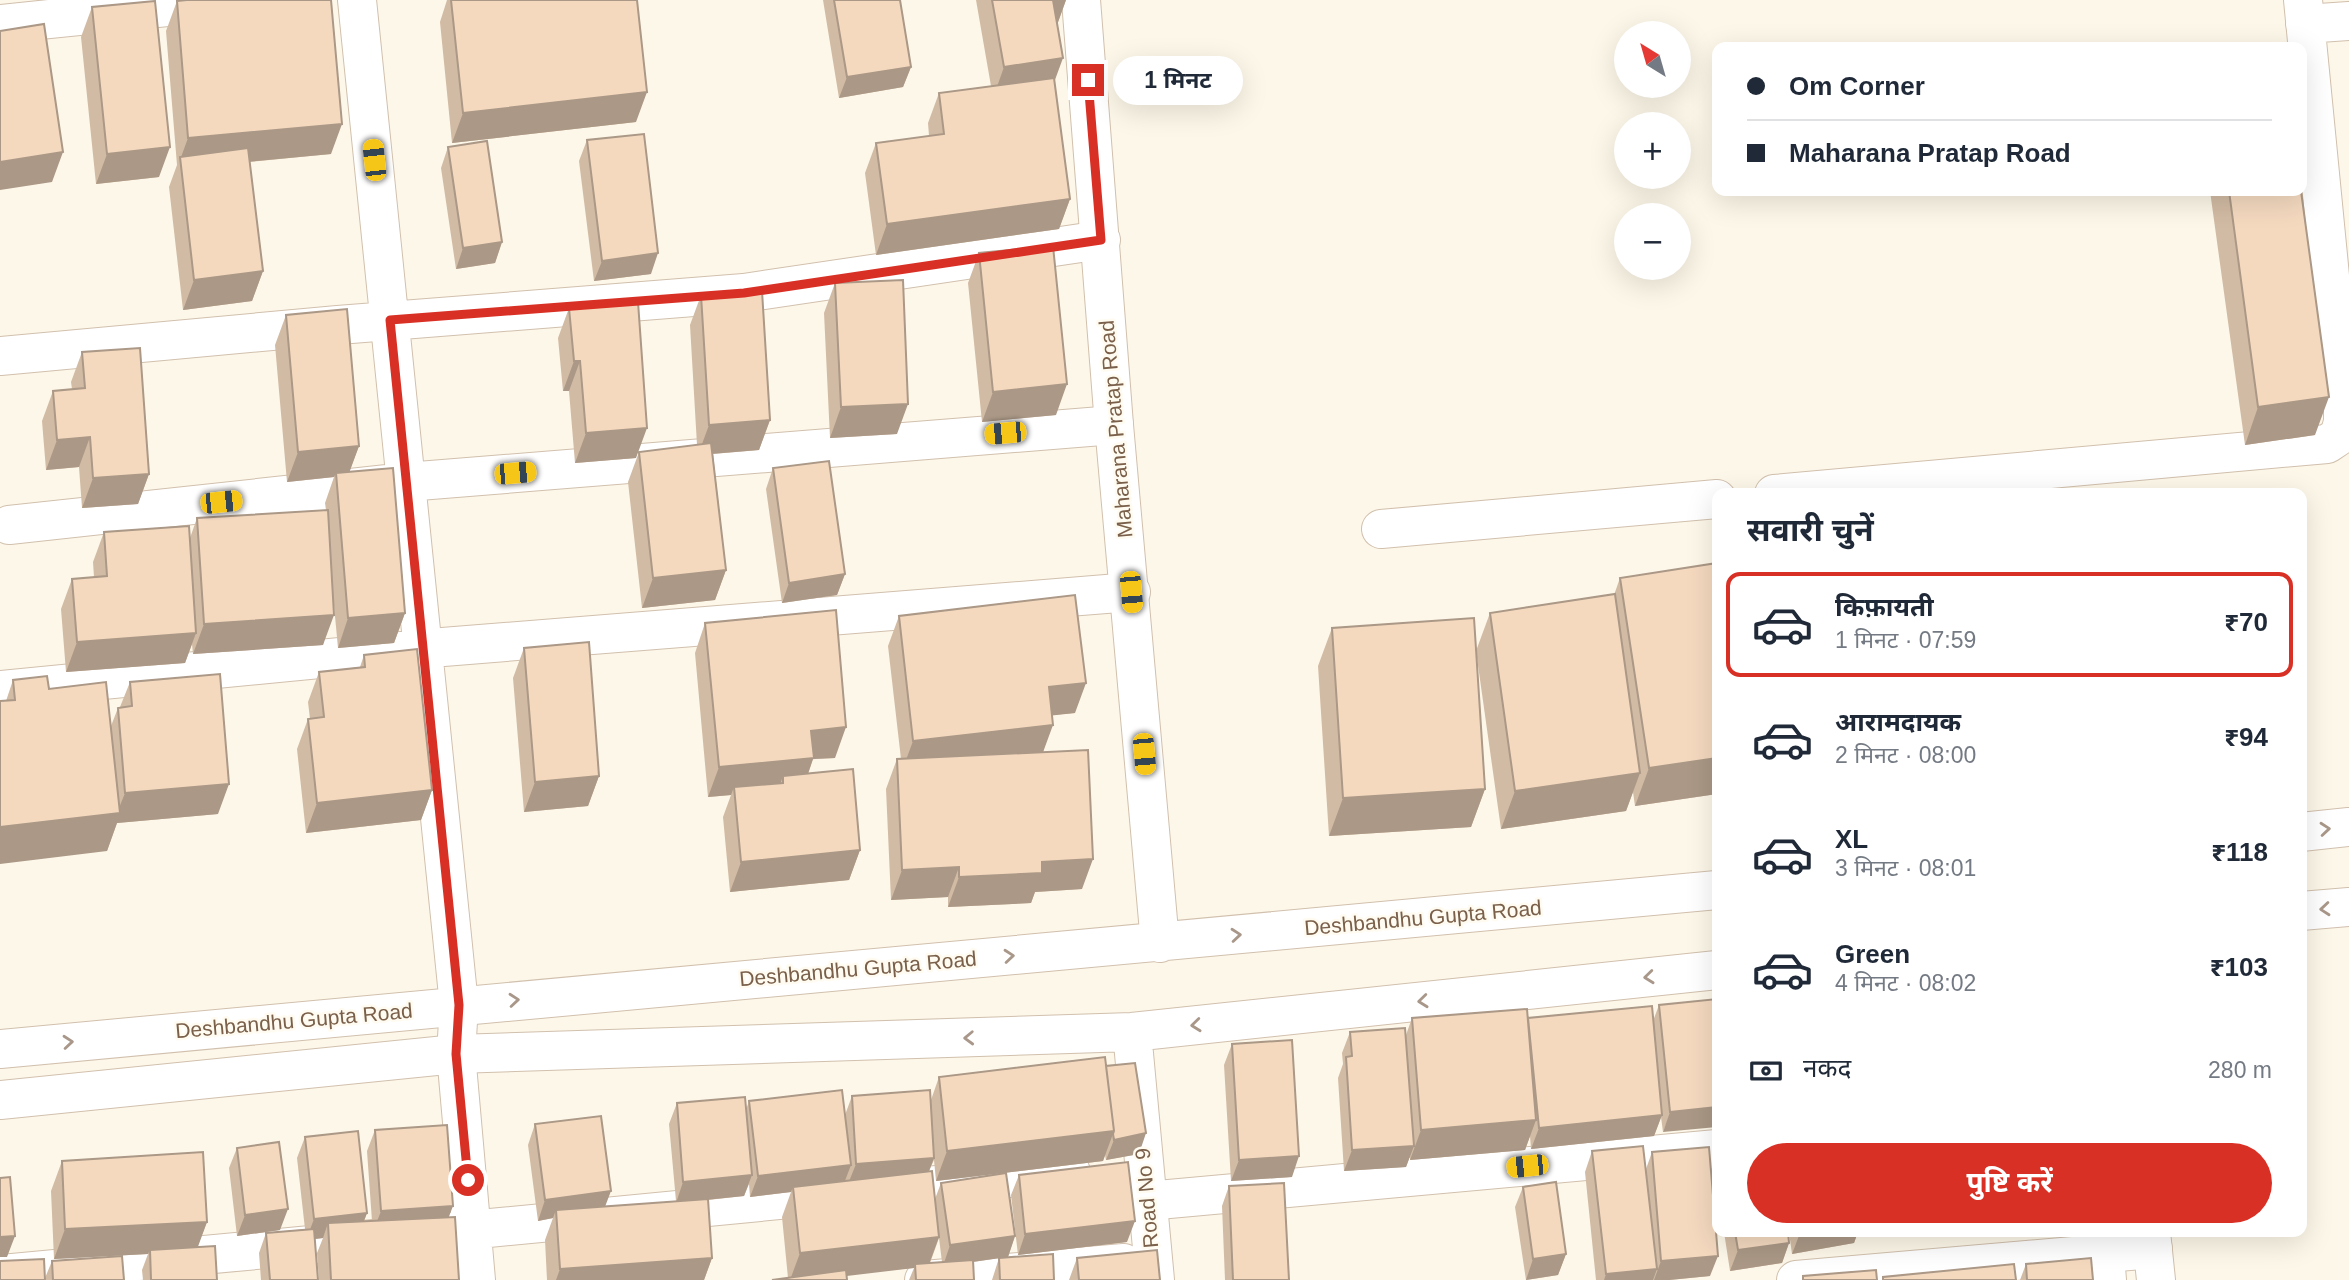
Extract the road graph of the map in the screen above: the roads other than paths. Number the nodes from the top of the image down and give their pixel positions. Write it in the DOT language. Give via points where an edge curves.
graph roads {
  1 [pos="236,0"];
  2 [pos="357,0"];
  3 [pos="1081,0"];
  4 [pos="2304,12"];
  5 [pos="2349,21"];
  6 [pos="0,24"];
  7 [pos="2307,42"];
  8 [pos="2307,43"];
  9 [pos="1101,240"];
  10 [pos="390,320"];
  11 [pos="0,356"];
  12 [pos="1114,425"];
  13 [pos="406,482"];
  14 [pos="1840,488"];
  15 [pos="1712,499"];
  16 [pos="9,525"];
  17 [pos="1381,529"];
  18 [pos="1131,592"];
  19 [pos="423,649"];
  20 [pos="0,690"];
  21 [pos="2349,827"];
  22 [pos="2307,831"];
  23 [pos="1712,890"];
  24 [pos="2349,907"];
  25 [pos="2307,910"];
  26 [pos="1160,943"];
  27 [pos="1712,971"];
  28 [pos="459,1005"];
  29 [pos="1132,1032"];
  30 [pos="0,1049"];
  31 [pos="456,1054"];
  32 [pos="0,1100"];
  33 [pos="1712,1149"];
  34 [pos="1146,1183"];
  35 [pos="472,1230"];
  36 [pos="2153,1254"];
  37 [pos="2105,1255"];
  38 [pos="1154,1270"];
  39 [pos="0,1274"];
  40 [pos="476,1280"];
  41 [pos="924,1280"];
  42 [pos="1796,1280"];
  1 -- 6 [label="street"];
  2 -- 10 [label="street"];
  3 -- 9 [label="street, Maharana Pratap Road"];
  4 -- 5 [label="street"];
  4 -- 7 [label="street"];
  8 -- 14 [label="street" via="2343,409 2339,436 2327,444"];
  9 -- 10 [label="street" via="744,293"];
  9 -- 12 [label="street, Maharana Pratap Road"];
  10 -- 11 [label="street"];
  10 -- 13 [label="street"];
  12 -- 13 [label="street"];
  12 -- 18 [label="street, Maharana Pratap Road"];
  13 -- 16 [label="street"];
  13 -- 19 [label="street"];
  15 -- 17 [label="street"];
  18 -- 19 [label="street"];
  18 -- 26 [label="street, Maharana Pratap Road"];
  19 -- 20 [label="street"];
  19 -- 28 [label="street"];
  22 -- 21 [label="street, one-way"];
  26 -- 23 [label="street, Deshbandhu Gupta Road, one-way"];
  24 -- 25 [label="street, one-way"];
  28 -- 26 [label="street, Deshbandhu Gupta Road, one-way"];
  27 -- 29 [label="street, one-way"];
  30 -- 28 [label="street, Deshbandhu Gupta Road, one-way"];
  28 -- 31 [label="street"];
  29 -- 31 [label="street, one-way"];
  29 -- 34 [label="street, Road No 9"];
  31 -- 32 [label="street"];
  31 -- 35 [label="street"];
  33 -- 34 [label="street"];
  34 -- 35 [label="street"];
  34 -- 38 [label="street, Road No 9"];
  35 -- 39 [label="street"];
  35 -- 40 [label="street"];
  36 -- 37 [label="street"];
  37 -- 42 [label="street"];
  38 -- 41 [label="street"];
}
